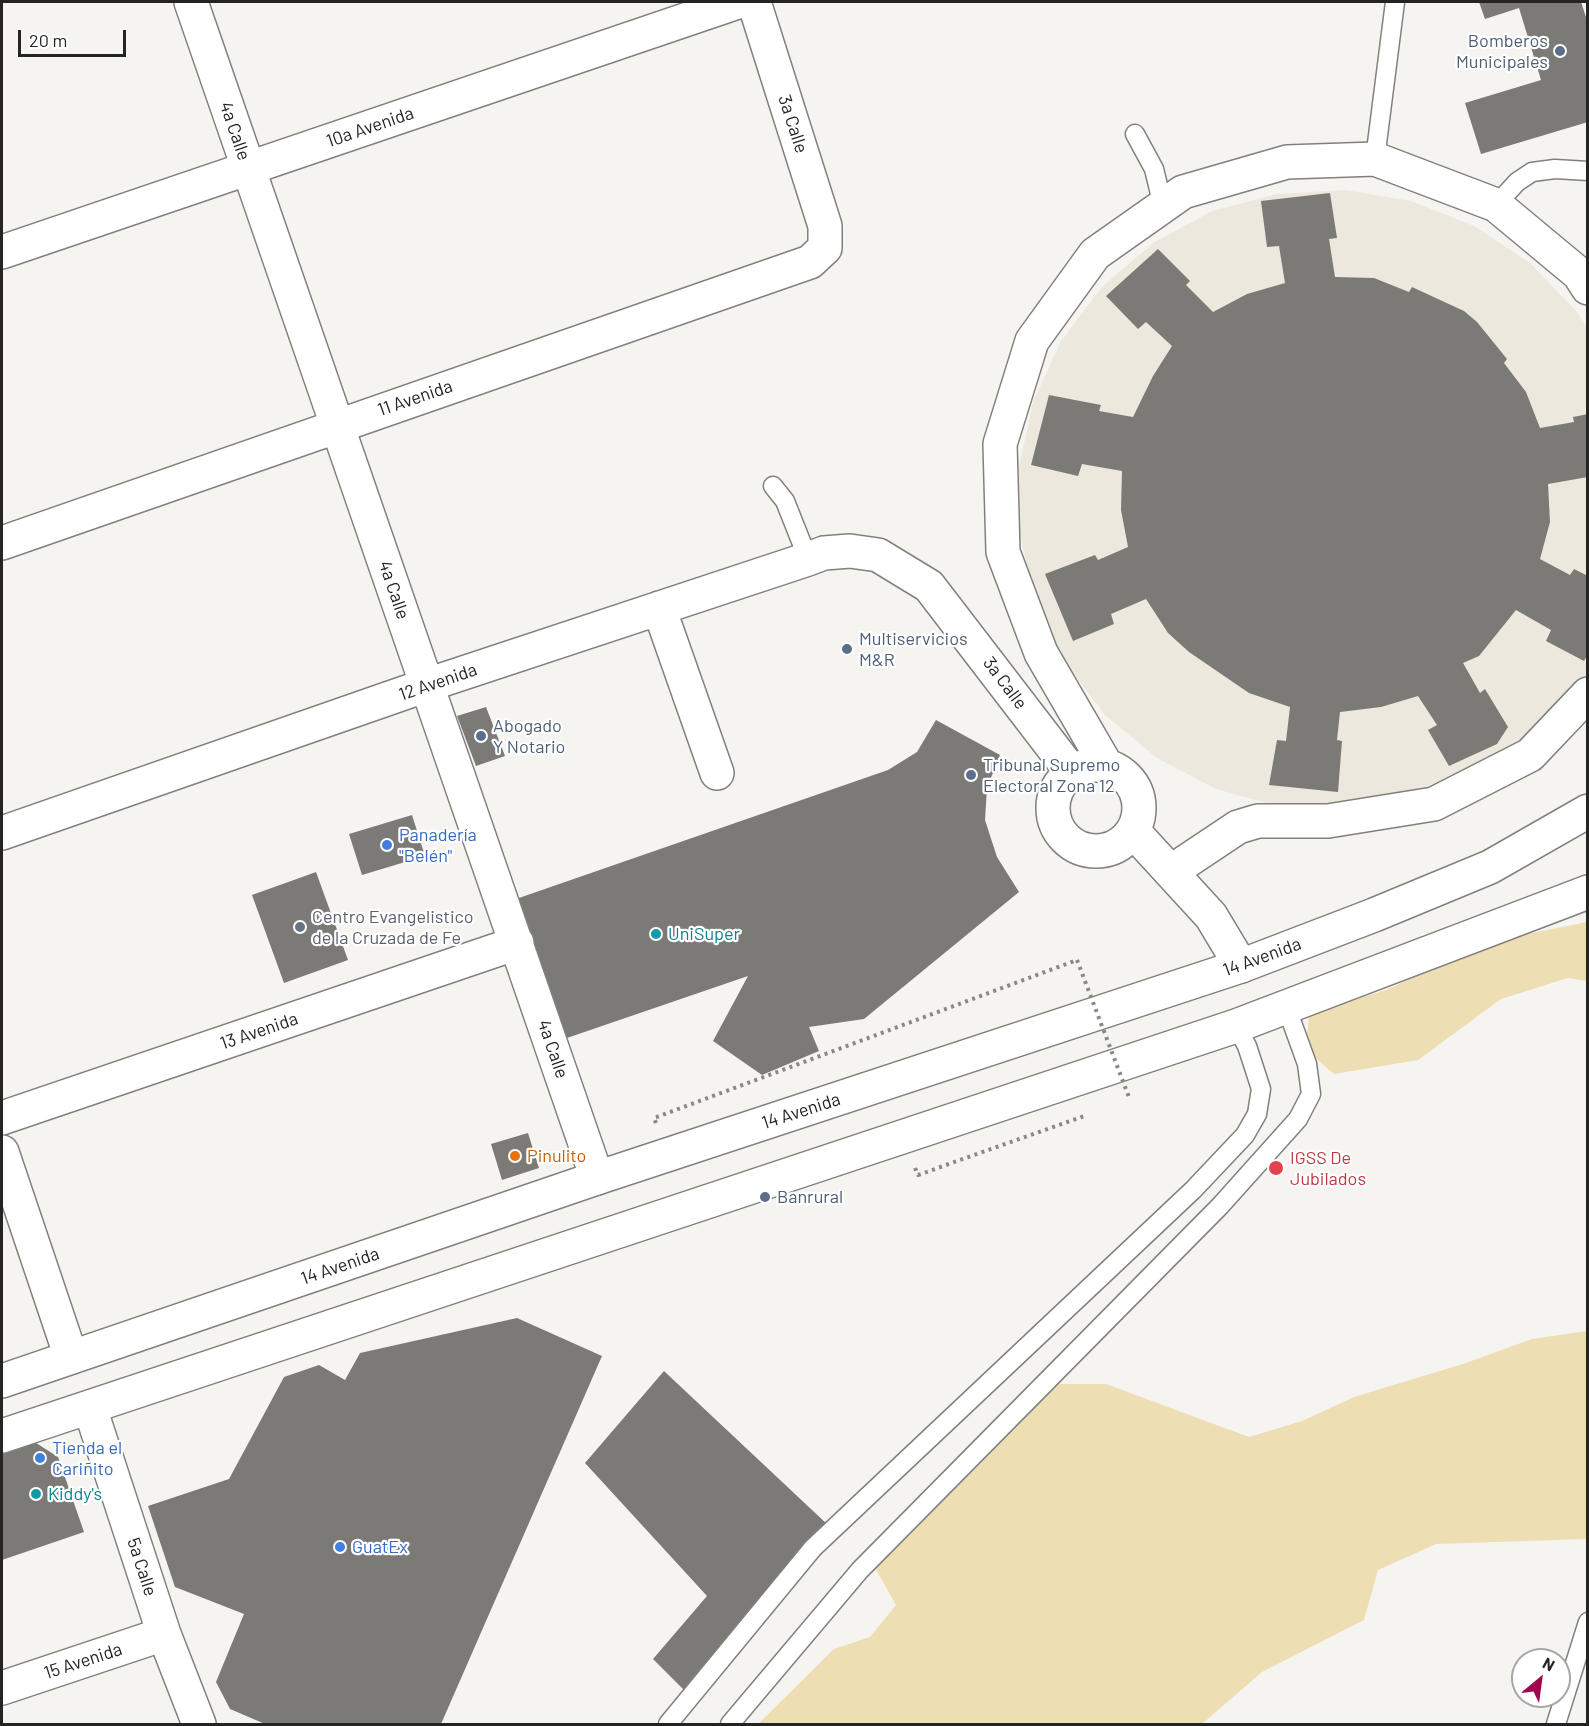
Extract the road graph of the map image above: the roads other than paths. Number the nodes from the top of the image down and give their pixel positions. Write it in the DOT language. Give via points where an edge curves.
graph roads {
  1 [pos="190,2"];
  2 [pos="738,2"];
  3 [pos="754,2"];
  4 [pos="1395,2"];
  5 [pos="1135,134"];
  6 [pos="1375,159"];
  7 [pos="248,168"];
  8 [pos="1587,171"];
  9 [pos="1496,205"];
  10 [pos="1163,206"];
  11 [pos="825,248"];
  12 [pos="2,252"];
  13 [pos="1587,288"];
  14 [pos="337,425"];
  15 [pos="772,486"];
  16 [pos="2,543"];
  17 [pos="878,555"];
  18 [pos="807,559"];
  19 [pos="659,608"];
  20 [pos="1041,653"];
  21 [pos="1006,684"];
  22 [pos="427,685"];
  23 [pos="1587,694"];
  24 [pos="1106,765"];
  25 [pos="1071,771"];
  26 [pos="717,773"];
  27 [pos="1587,811"];
  28 [pos="1133,831"];
  29 [pos="2,832"];
  30 [pos="1172,871"];
  31 [pos="1587,892"];
  32 [pos="517,943"];
  33 [pos="1240,966"];
  34 [pos="1286,1006"];
  35 [pos="1236,1026"];
  36 [pos="2,1118"];
  37 [pos="2,1152"];
  38 [pos="597,1178"];
  39 [pos="71,1357"];
  40 [pos="2,1381"];
  41 [pos="90,1408"];
  42 [pos="2,1436"];
  43 [pos="1587,1622"];
  44 [pos="164,1634"];
  45 [pos="2,1688"];
  46 [pos="199,1725"];
  47 [pos="668,1725"];
  48 [pos="730,1725"];
  49 [pos="1556,1725"];
  1 -- 7 [label="street, 4a Calle"];
  2 -- 7 [label="street, 10a Avenida"];
  3 -- 11 [label="street, 3a Calle" via="825,226"];
  4 -- 6 [label="lane"];
  5 -- 10 [label="lane" via="1154,169"];
  6 -- 9 [label="street"];
  6 -- 10 [label="street" via="1287,162 1183,192"];
  7 -- 12 [label="street, 10a Avenida"];
  7 -- 14 [label="street, 4a Calle"];
  8 -- 9 [label="lane" via="1532,172"];
  9 -- 13 [label="street" via="1579,274"];
  10 -- 20 [label="street" via="1095,254 1032,341 1000,444 1003,552"];
  11 -- 14 [label="street, 11 Avenida" via="810,262"];
  14 -- 16 [label="street, 11 Avenida"];
  14 -- 22 [label="street, 4a Calle"];
  15 -- 18 [label="lane" via="784,501"];
  17 -- 18 [label="street, 12 Avenida" via="850,551"];
  17 -- 21 [label="street, 3a Calle" via="929,586"];
  18 -- 19 [label="street, 12 Avenida"];
  19 -- 22 [label="street, 12 Avenida"];
  19 -- 26 [label="street"];
  20 -- 21 [label="street"];
  20 -- 24 [label="street"];
  21 -- 25 [label="street, 3a Calle"];
  22 -- 29 [label="street, 12 Avenida"];
  22 -- 32 [label="street, 4a Calle"];
  23 -- 30 [label="street" via="1530,754 1434,804 1328,821 1258,821 1238,827"];
  24 -- 25 [label="street" via="1094,764"];
  24 -- 28 [label="street" via="1119,771 1136,791 1140,805"];
  25 -- 28 [label="street" via="1055,792 1052,806 1054,820 1071,843 1083,849 1111,849"];
  27 -- 33 [label="street, 14 Avenida" via="1490,867"];
  28 -- 30 [label="street"];
  30 -- 33 [label="street" via="1211,915"];
  31 -- 34 [label="street"];
  32 -- 36 [label="street, 13 Avenida"];
  32 -- 38 [label="street, 4a Calle"];
  33 -- 38 [label="street, 14 Avenida"];
  34 -- 35 [label="street"];
  34 -- 48 [label="lane" via="1307,1064 1311,1094 1298,1119 1220,1206 860,1570"];
  35 -- 41 [label="street"];
  35 -- 47 [label="lane" via="1261,1089 1257,1114 1245,1134 1194,1190 813,1548"];
  37 -- 39 [label="street"];
  38 -- 39 [label="street, 14 Avenida"];
  39 -- 40 [label="street, 14 Avenida"];
  41 -- 42 [label="street"];
  41 -- 44 [label="street, 5a Calle"];
  43 -- 49 [label="lane"];
  44 -- 45 [label="street, 15 Avenida"];
  44 -- 46 [label="street, 5a Calle"];
}
